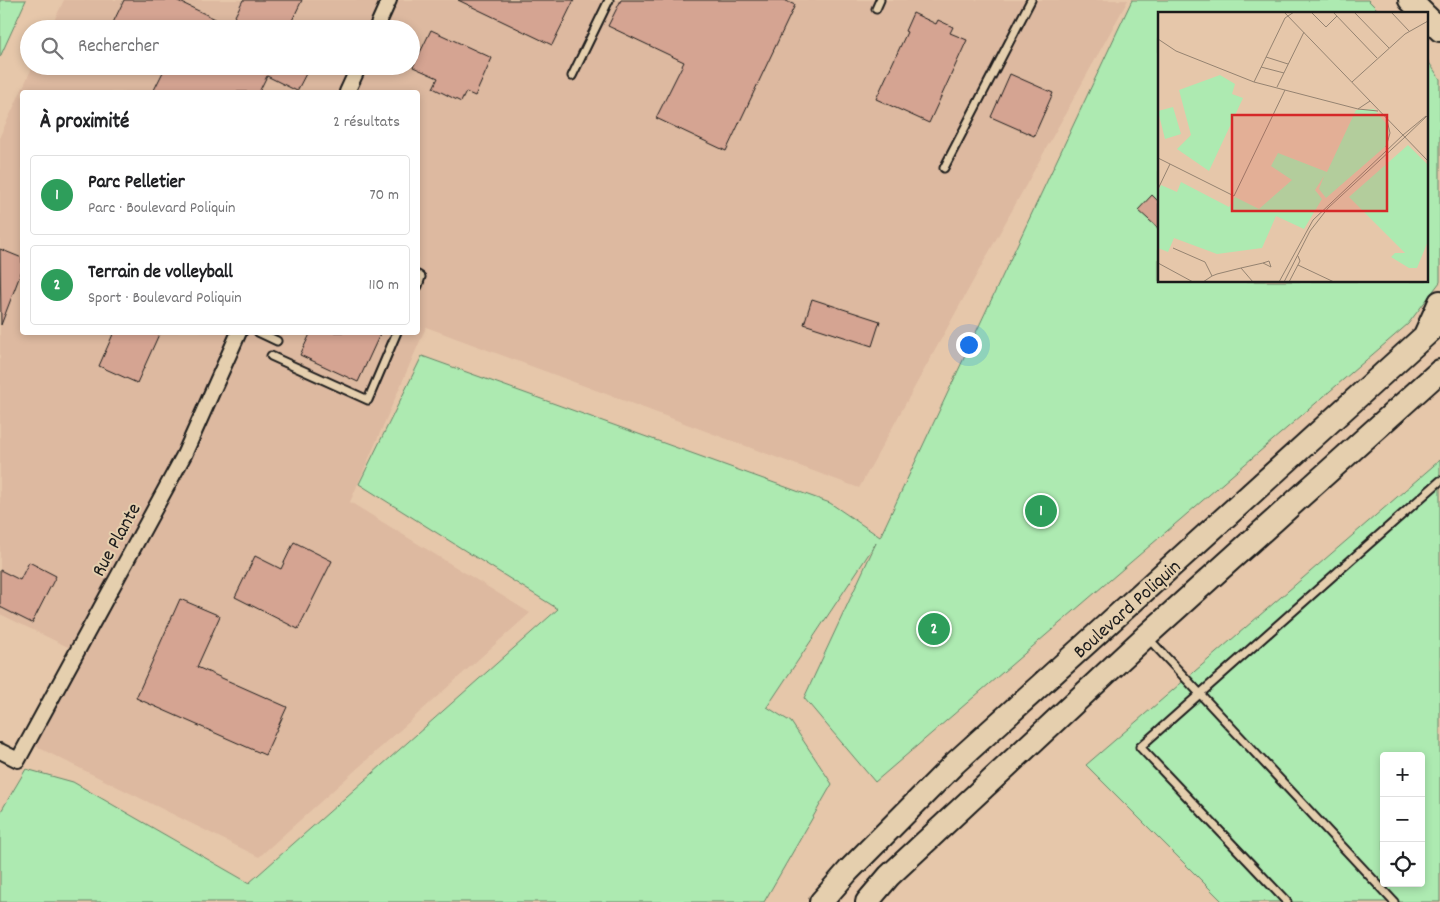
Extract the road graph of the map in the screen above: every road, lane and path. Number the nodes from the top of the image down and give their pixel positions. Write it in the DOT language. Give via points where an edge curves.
graph roads {
  1 [pos="389,0"];
  2 [pos="609,0"];
  3 [pos="880,0"];
  4 [pos="1031,0"];
  5 [pos="1410,0"];
  6 [pos="876,9"];
  7 [pos="1422,12"];
  8 [pos="1428,18"];
  9 [pos="380,20"];
  10 [pos="1440,30"];
  11 [pos="355,75"];
  12 [pos="572,76"];
  13 [pos="349,90"];
  14 [pos="944,168"];
  15 [pos="1440,302"];
  16 [pos="1432,329"];
  17 [pos="238,335"];
  18 [pos="264,335"];
  19 [pos="396,335"];
  20 [pos="277,341"];
  21 [pos="271,356"];
  22 [pos="1440,371"];
  23 [pos="1440,481"];
  24 [pos="1146,636"];
  25 [pos="1200,694"];
  26 [pos="0,751"];
  27 [pos="821,902"];
  28 [pos="867,902"];
  29 [pos="1287,902"];
  30 [pos="1394,902"];
  1 -- 9 [label="street"];
  2 -- 12 [label="lane"];
  3 -- 6 [label="lane"];
  4 -- 14 [label="lane"];
  5 -- 7 [label="main road"];
  8 -- 10 [label="main road"];
  11 -- 13 [label="street"];
  15 -- 16 [label="main road"];
  16 -- 27 [label="main road, Boulevard Poliquin" via="956,763"];
  17 -- 26 [label="street, Rue Plante" via="184,455 18,760"];
  18 -- 20 [label="lane"];
  19 -- 21 [label="lane" via="368,400"];
  22 -- 24 [label="main road, Boulevard Poliquin"];
  23 -- 25 [label="lane"];
  24 -- 25 [label="lane"];
  24 -- 28 [label="main road, Boulevard Poliquin" via="889,876"];
  25 -- 29 [label="lane" via="1140,747"];
  25 -- 30 [label="lane"];
}
